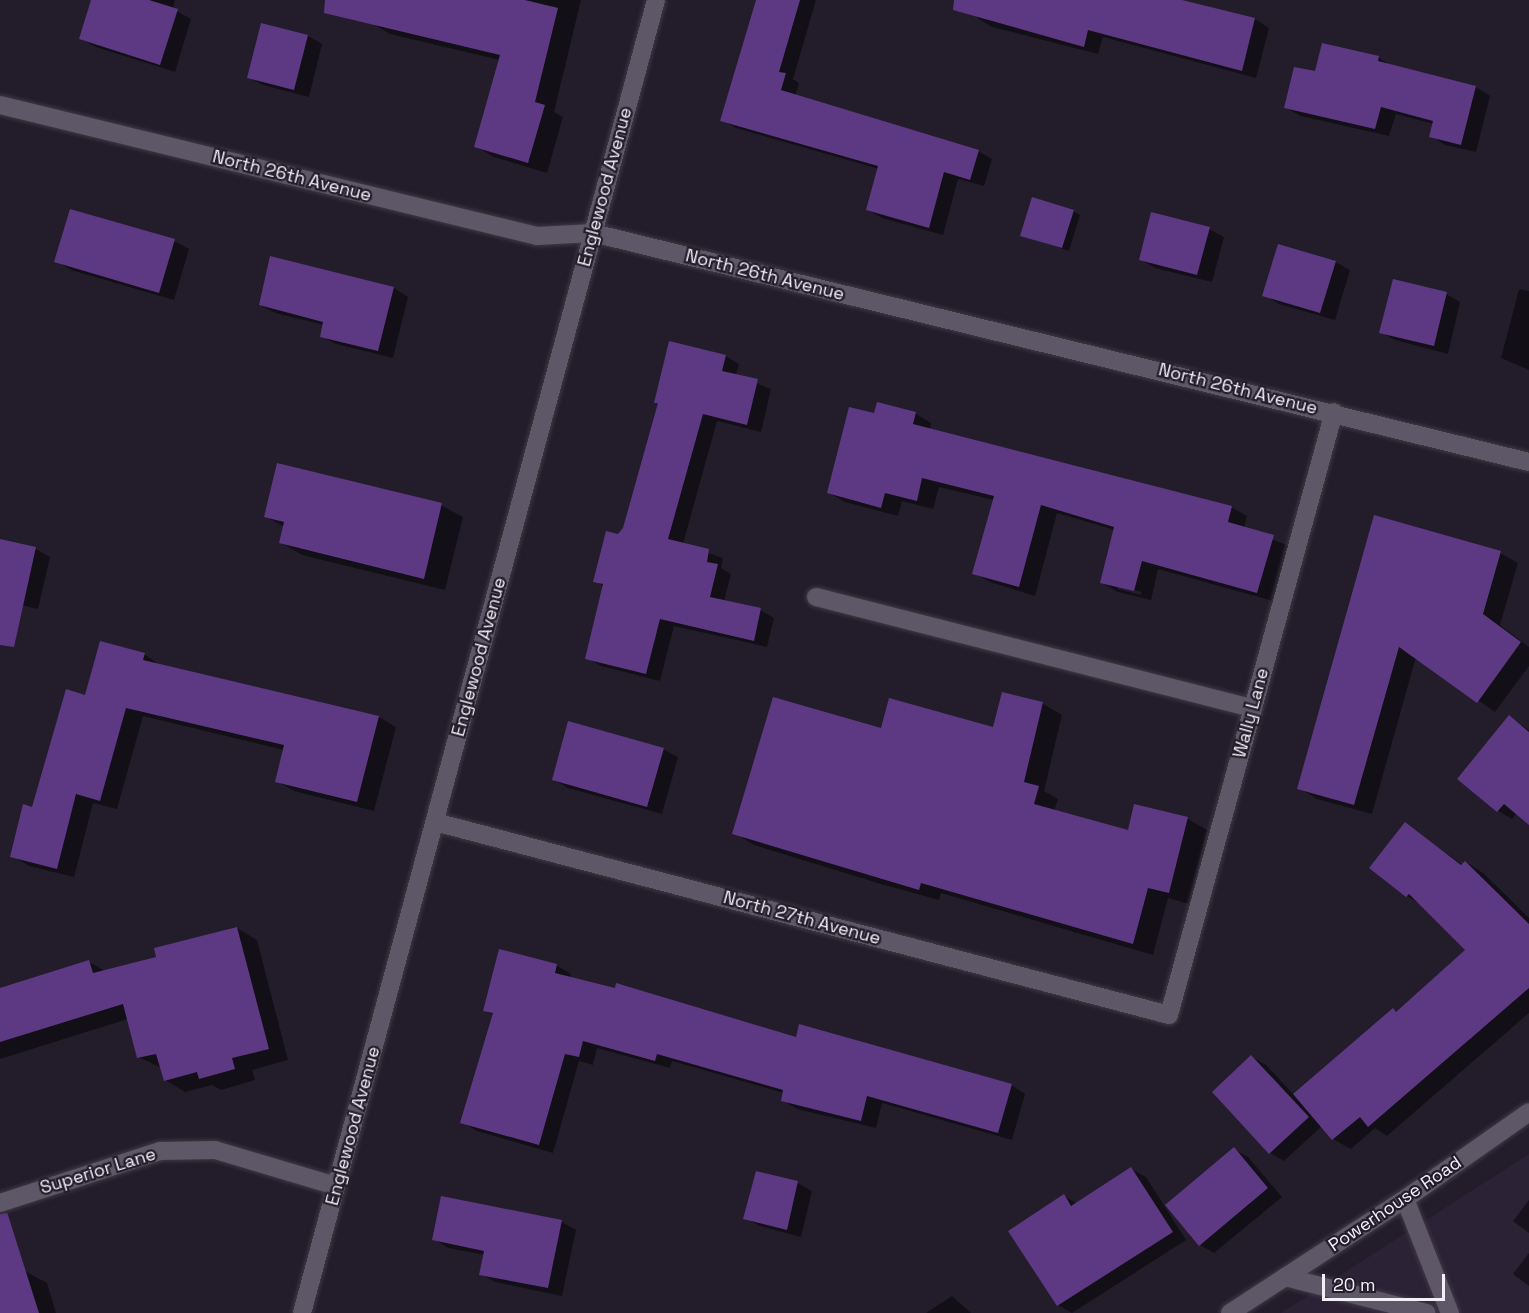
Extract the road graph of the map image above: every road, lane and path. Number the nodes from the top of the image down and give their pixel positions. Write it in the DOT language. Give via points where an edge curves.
graph roads {
  1 [pos="656,0"];
  2 [pos="0,105"];
  3 [pos="593,233"];
  4 [pos="1334,412"];
  5 [pos="1529,462"];
  6 [pos="816,597"];
  7 [pos="1253,708"];
  8 [pos="435,822"];
  9 [pos="1169,1015"];
  10 [pos="1529,1112"];
  11 [pos="336,1186"];
  12 [pos="1405,1199"];
  13 [pos="0,1203"];
  14 [pos="1285,1277"];
  15 [pos="302,1313"];
  16 [pos="1230,1313"];
  17 [pos="1426,1313"];
  18 [pos="1450,1313"];
  1 -- 3 [label="street, Englewood Avenue"];
  2 -- 3 [label="street, North 26th Avenue" via="537,236"];
  3 -- 4 [label="street, North 26th Avenue"];
  3 -- 8 [label="street, Englewood Avenue"];
  4 -- 5 [label="street, North 26th Avenue"];
  4 -- 7 [label="street, Wally Lane"];
  6 -- 7 [label="street"];
  7 -- 9 [label="street, Wally Lane"];
  8 -- 9 [label="street, North 27th Avenue"];
  8 -- 11 [label="street, Englewood Avenue"];
  10 -- 12 [label="street, Powerhouse Road"];
  11 -- 13 [label="street, Superior Lane" via="215,1150 160,1151"];
  11 -- 15 [label="street, Englewood Avenue"];
  12 -- 14 [label="street, Powerhouse Road"];
  12 -- 18 [label="street"];
  14 -- 16 [label="street, Powerhouse Road"];
  14 -- 17 [label="street"];
}
